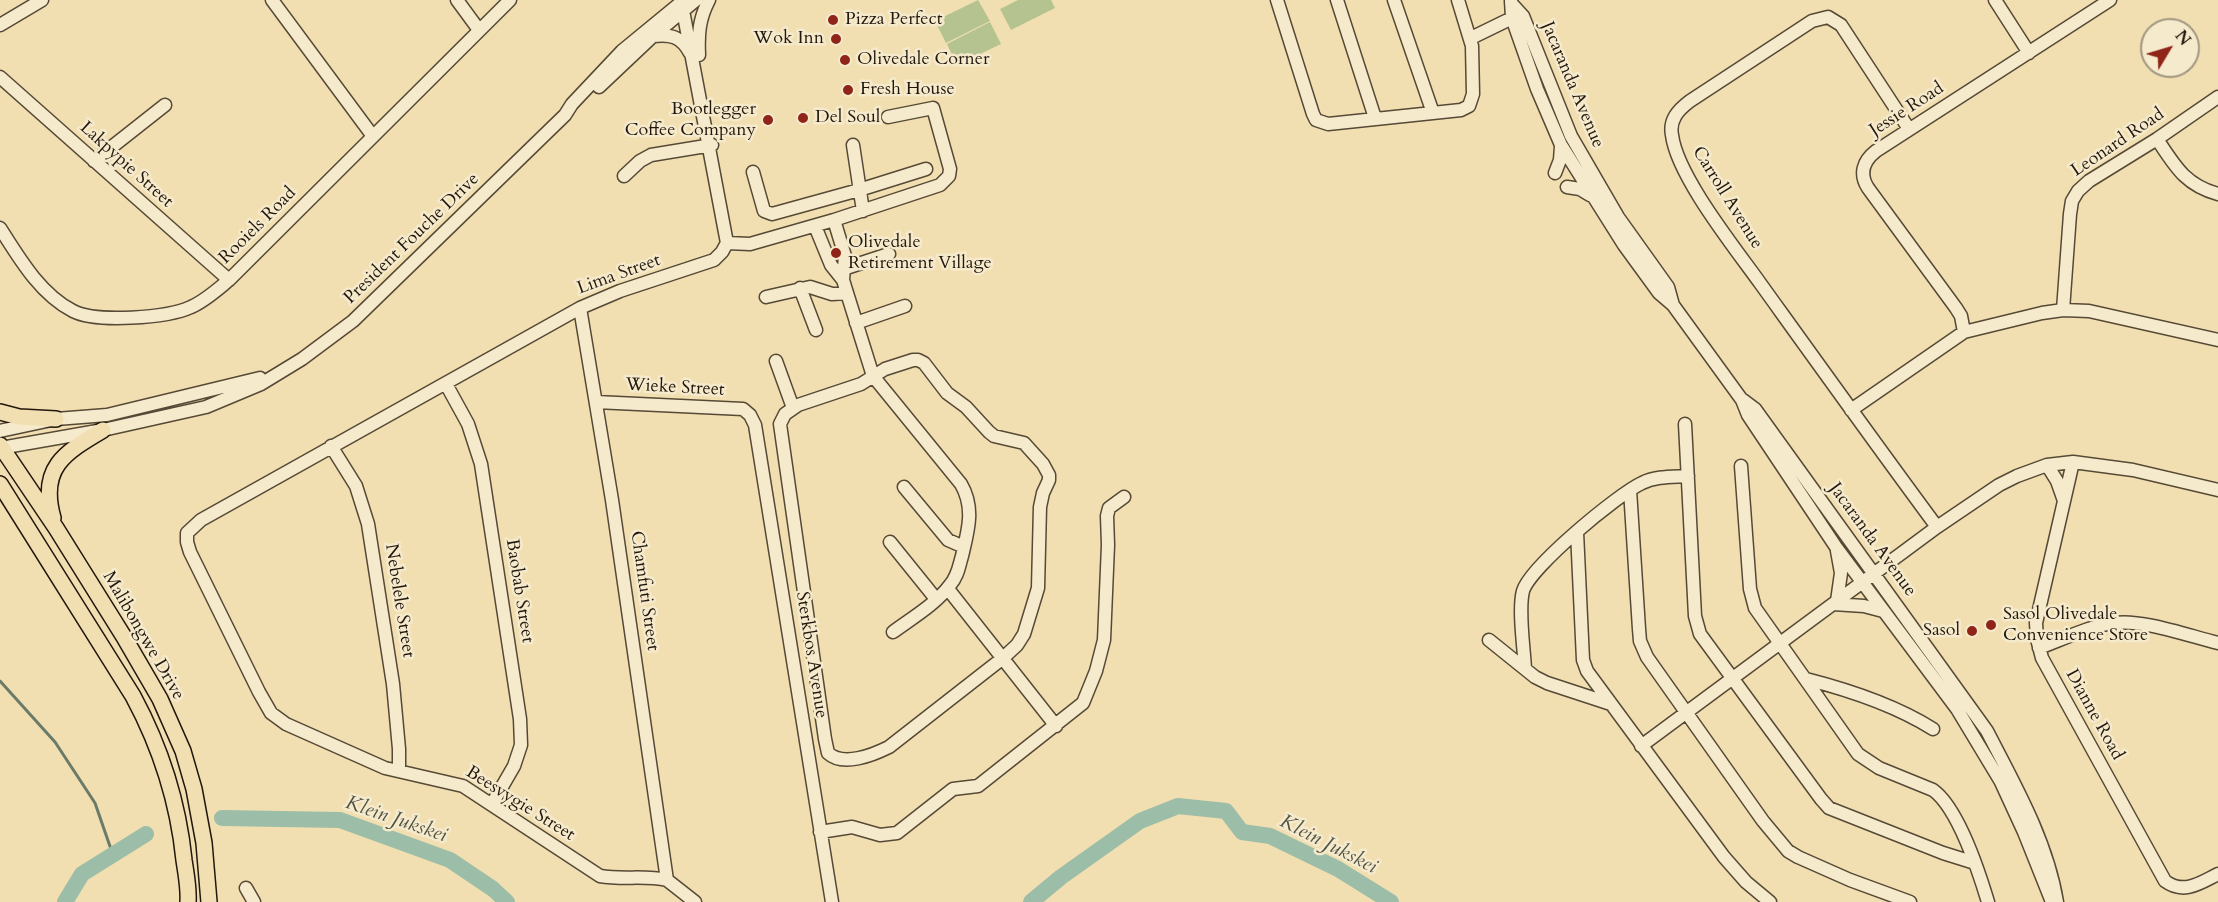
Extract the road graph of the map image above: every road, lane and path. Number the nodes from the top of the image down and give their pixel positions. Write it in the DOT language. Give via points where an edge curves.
graph roads {
  1 [pos="42,0"];
  2 [pos="272,0"];
  3 [pos="457,0"];
  4 [pos="510,0"];
  5 [pos="710,0"];
  6 [pos="1278,0"];
  7 [pos="1337,0"];
  8 [pos="1394,0"];
  9 [pos="1458,0"];
  10 [pos="1995,0"];
  11 [pos="2110,0"];
  12 [pos="1511,1"];
  13 [pos="684,2"];
  14 [pos="1512,18"];
  15 [pos="0,25"];
  16 [pos="479,30"];
  17 [pos="649,33"];
  18 [pos="1471,38"];
  19 [pos="2029,53"];
  20 [pos="695,56"];
  21 [pos="0,77"];
  22 [pos="2218,98"];
  23 [pos="165,105"];
  24 [pos="1433,113"];
  25 [pos="888,117"];
  26 [pos="1375,118"];
  27 [pos="1909,129"];
  28 [pos="372,135"];
  29 [pos="2157,139"];
  30 [pos="1561,145"];
  31 [pos="853,146"];
  32 [pos="710,149"];
  33 [pos="94,161"];
  34 [pos="926,169"];
  35 [pos="753,172"];
  36 [pos="1555,173"];
  37 [pos="624,176"];
  38 [pos="1568,187"];
  39 [pos="859,190"];
  40 [pos="2218,194"];
  41 [pos="1593,198"];
  42 [pos="863,211"];
  43 [pos="834,220"];
  44 [pos="815,226"];
  45 [pos="0,228"];
  46 [pos="727,243"];
  47 [pos="889,254"];
  48 [pos="841,273"];
  49 [pos="229,280"];
  50 [pos="800,288"];
  51 [pos="847,293"];
  52 [pos="766,297"];
  53 [pos="1673,305"];
  54 [pos="905,306"];
  55 [pos="580,308"];
  56 [pos="2063,309"];
  57 [pos="856,323"];
  58 [pos="816,330"];
  59 [pos="1964,332"];
  60 [pos="2218,340"];
  61 [pos="776,361"];
  62 [pos="273,375"];
  63 [pos="873,376"];
  64 [pos="446,384"];
  65 [pos="1742,400"];
  66 [pos="596,402"];
  67 [pos="793,408"];
  68 [pos="1851,410"];
  69 [pos="0,412"];
  70 [pos="750,415"];
  71 [pos="56,419"];
  72 [pos="1685,424"];
  73 [pos="103,430"];
  74 [pos="0,431"];
  75 [pos="331,446"];
  76 [pos="1,447"];
  77 [pos="2073,462"];
  78 [pos="2047,465"];
  79 [pos="1742,466"];
  80 [pos="1688,476"];
  81 [pos="0,484"];
  82 [pos="904,486"];
  83 [pos="1630,490"];
  84 [pos="2218,490"];
  85 [pos="1124,497"];
  86 [pos="2064,499"];
  87 [pos="0,500"];
  88 [pos="214,513"];
  89 [pos="1937,526"];
  90 [pos="56,528"];
  91 [pos="1577,532"];
  92 [pos="890,542"];
  93 [pos="964,547"];
  94 [pos="1836,547"];
  95 [pos="1874,574"];
  96 [pos="1862,583"];
  97 [pos="948,589"];
  98 [pos="73,599"];
  99 [pos="936,599"];
  100 [pos="1835,603"];
  101 [pos="1883,611"];
  102 [pos="893,632"];
  103 [pos="1489,640"];
  104 [pos="1780,643"];
  105 [pos="2218,643"];
  106 [pos="2039,648"];
  107 [pos="1003,658"];
  108 [pos="1525,669"];
  109 [pos="1733,679"];
  110 [pos="1806,679"];
  111 [pos="1611,704"];
  112 [pos="1687,712"];
  113 [pos="1056,726"];
  114 [pos="1933,729"];
  115 [pos="1641,746"];
  116 [pos="399,771"];
  117 [pos="492,804"];
  118 [pos="820,832"];
  119 [pos="1975,863"];
  120 [pos="2218,874"];
  121 [pos="667,880"];
  122 [pos="246,888"];
  123 [pos="188,902"];
  124 [pos="209,902"];
  125 [pos="254,902"];
  126 [pos="695,902"];
  127 [pos="832,902"];
  128 [pos="1770,902"];
  129 [pos="1910,902"];
  130 [pos="1988,902"];
  131 [pos="2052,902"];
  132 [pos="2057,902"];
  1 -- 15 [label="street"];
  2 -- 28 [label="street"];
  3 -- 16 [label="street"];
  4 -- 16 [label="street, Rooiels Road"];
  5 -- 20 [label="street" via="700,20"];
  6 -- 26 [label="street" via="1316,120 1328,124"];
  7 -- 26 [label="street"];
  8 -- 24 [label="street"];
  9 -- 18 [label="street"];
  10 -- 19 [label="street"];
  11 -- 19 [label="street, Jessie Road"];
  12 -- 14 [label="street, Jacaranda Avenue"];
  12 -- 53 [label="street, Jacaranda Avenue" via="1523,16 1570,136 1618,218 1668,286"];
  13 -- 17 [label="street, President Fouche Drive"];
  13 -- 17 [label="street"];
  13 -- 20 [label="street"];
  14 -- 18 [label="street"];
  14 -- 30 [label="street, Jacaranda Avenue"];
  16 -- 28 [label="street, Rooiels Road"];
  17 -- 20 [label="street" via="677,37"];
  17 -- 62 [label="street, President Fouche Drive" via="353,321"];
  18 -- 24 [label="street" via="1472,104 1461,110"];
  19 -- 27 [label="street, Jessie Road"];
  20 -- 32 [label="street"];
  21 -- 33 [label="street, Lakpypie Street"];
  22 -- 29 [label="street, Leonard Road"];
  23 -- 33 [label="street"];
  24 -- 26 [label="street"];
  25 -- 42 [label="street" via="933,108 949,176 940,185"];
  27 -- 59 [label="street, Jessie Road" via="1869,156 1863,179 1956,308"];
  27 -- 68 [label="street, Carroll Avenue" via="1841,26 1828,17 1812,21 1690,101 1674,117 1671,128 1683,166 1706,205"];
  28 -- 49 [label="street, Rooiels Road"];
  29 -- 40 [label="street" via="2188,180"];
  29 -- 56 [label="street, Leonard Road" via="2089,180 2072,201"];
  30 -- 36 [label="street"];
  30 -- 41 [label="street, Jacaranda Avenue"];
  31 -- 39 [label="street"];
  32 -- 37 [label="street" via="651,155"];
  32 -- 46 [label="street"];
  33 -- 49 [label="street, Lakpypie Street"];
  34 -- 39 [label="street"];
  35 -- 39 [label="street" via="760,203 768,214"];
  38 -- 41 [label="street" via="1580,189"];
  39 -- 42 [label="street"];
  41 -- 53 [label="street, Jacaranda Avenue" via="1659,293"];
  42 -- 43 [label="street"];
  43 -- 44 [label="street"];
  43 -- 48 [label="street" via="845,256"];
  44 -- 46 [label="street" via="750,244"];
  44 -- 48 [label="street" via="831,265"];
  45 -- 49 [label="street, Rooiels Road" via="36,279 82,315 144,317 183,310"];
  46 -- 55 [label="street, Lima Street" via="714,260"];
  47 -- 48 [label="street"];
  48 -- 51 [label="street"];
  50 -- 51 [label="street"];
  50 -- 52 [label="street"];
  50 -- 58 [label="street"];
  51 -- 57 [label="street"];
  53 -- 65 [label="street, Jacaranda Avenue"];
  54 -- 57 [label="street"];
  55 -- 64 [label="street, Lima Street"];
  55 -- 66 [label="street, Chamfuti Street"];
  56 -- 59 [label="street"];
  56 -- 60 [label="street" via="2089,311"];
  57 -- 63 [label="street"];
  59 -- 68 [label="street"];
  61 -- 67 [label="street"];
  62 -- 71 [label="street, President Fouche Drive" via="107,415"];
  62 -- 73 [label="street, President Fouche Drive" via="246,392 206,407"];
  63 -- 67 [label="street"];
  63 -- 93 [label="street" via="967,494 970,515"];
  63 -- 107 [label="street" via="896,365 921,361 947,393 989,432 1024,443 1047,470 1049,480 1040,507 1038,588 1023,634"];
  64 -- 75 [label="street, Lima Street"];
  64 -- 117 [label="street, Baobab Street" via="468,424 481,464 520,719 518,756"];
  65 -- 94 [label="street, Jacaranda Avenue" via="1748,415"];
  65 -- 95 [label="street, Jacaranda Avenue" via="1755,409"];
  66 -- 70 [label="street, Wieke Street" via="743,409"];
  66 -- 121 [label="street, Chamfuti Street"];
  67 -- 107 [label="street" via="780,424 828,753 848,759 878,753"];
  68 -- 89 [label="street, Carroll Avenue"];
  69 -- 71 [label="main road"];
  70 -- 118 [label="street, Sterkbos Avenue" via="761,450"];
  71 -- 74 [label="street, President Fouche Drive"];
  72 -- 80 [label="street"];
  73 -- 76 [label="street, President Fouche Drive"];
  73 -- 90 [label="main road" via="72,448 53,472 50,506"];
  75 -- 88 [label="street, Lima Street"];
  75 -- 116 [label="street, Nebelele Street" via="356,486 368,524 392,673"];
  76 -- 90 [label="main road, Malibongwe Drive"];
  77 -- 78 [label="street"];
  77 -- 84 [label="street" via="2133,470"];
  77 -- 86 [label="street, Dianne Road"];
  78 -- 86 [label="street"];
  78 -- 89 [label="street" via="1999,485"];
  79 -- 104 [label="street" via="1752,600"];
  80 -- 83 [label="street" via="1657,478"];
  80 -- 109 [label="street" via="1696,626"];
  81 -- 98 [label="main road"];
  82 -- 93 [label="street" via="948,540"];
  83 -- 91 [label="street"];
  83 -- 112 [label="street" via="1640,641"];
  85 -- 113 [label="street" via="1109,508 1107,516 1104,640 1096,671 1083,703"];
  86 -- 106 [label="street, Dianne Road" via="2037,616"];
  87 -- 98 [label="main road" via="24,538"];
  88 -- 116 [label="street, Beesvygie Street" via="189,529 187,542 271,713 295,729"];
  89 -- 95 [label="street"];
  90 -- 124 [label="main road, Malibongwe Drive" via="160,699 183,751 204,843"];
  91 -- 108 [label="street" via="1526,584 1522,604"];
  91 -- 111 [label="street" via="1583,660"];
  92 -- 99 [label="street"];
  93 -- 97 [label="street"];
  94 -- 96 [label="street, Jacaranda Avenue"];
  94 -- 100 [label="street" via="1841,573"];
  95 -- 96 [label="street"];
  95 -- 132 [label="street, Jacaranda Avenue" via="1987,731 2035,831"];
  96 -- 100 [label="street"];
  96 -- 101 [label="street, Jacaranda Avenue"];
  97 -- 99 [label="street"];
  97 -- 107 [label="street"];
  98 -- 123 [label="main road" via="151,730 181,827"];
  99 -- 102 [label="street"];
  100 -- 101 [label="street"];
  100 -- 104 [label="street"];
  101 -- 131 [label="street, Jacaranda Avenue" via="1946,693 1985,755 2024,832"];
  103 -- 108 [label="street"];
  104 -- 109 [label="street"];
  104 -- 110 [label="street"];
  105 -- 106 [label="street" via="2118,622"];
  106 -- 120 [label="street, Dianne Road" via="2160,875 2181,888"];
  107 -- 113 [label="street"];
  108 -- 111 [label="street" via="1547,683"];
  109 -- 112 [label="street"];
  109 -- 119 [label="street" via="1829,808"];
  110 -- 114 [label="street" via="1838,687 1916,718"];
  110 -- 119 [label="street" via="1858,754 1879,768 1940,795"];
  111 -- 115 [label="street"];
  112 -- 115 [label="street"];
  112 -- 129 [label="street" via="1788,851"];
  113 -- 118 [label="street" via="978,786 953,789 897,833 880,835 852,827"];
  115 -- 128 [label="street" via="1724,857"];
  116 -- 117 [label="street, Beesvygie Street" via="463,786"];
  117 -- 121 [label="street, Beesvygie Street" via="600,876"];
  118 -- 127 [label="street, Sterkbos Avenue"];
  119 -- 130 [label="street"];
  121 -- 126 [label="street"];
  122 -- 125 [label="street"];
}
